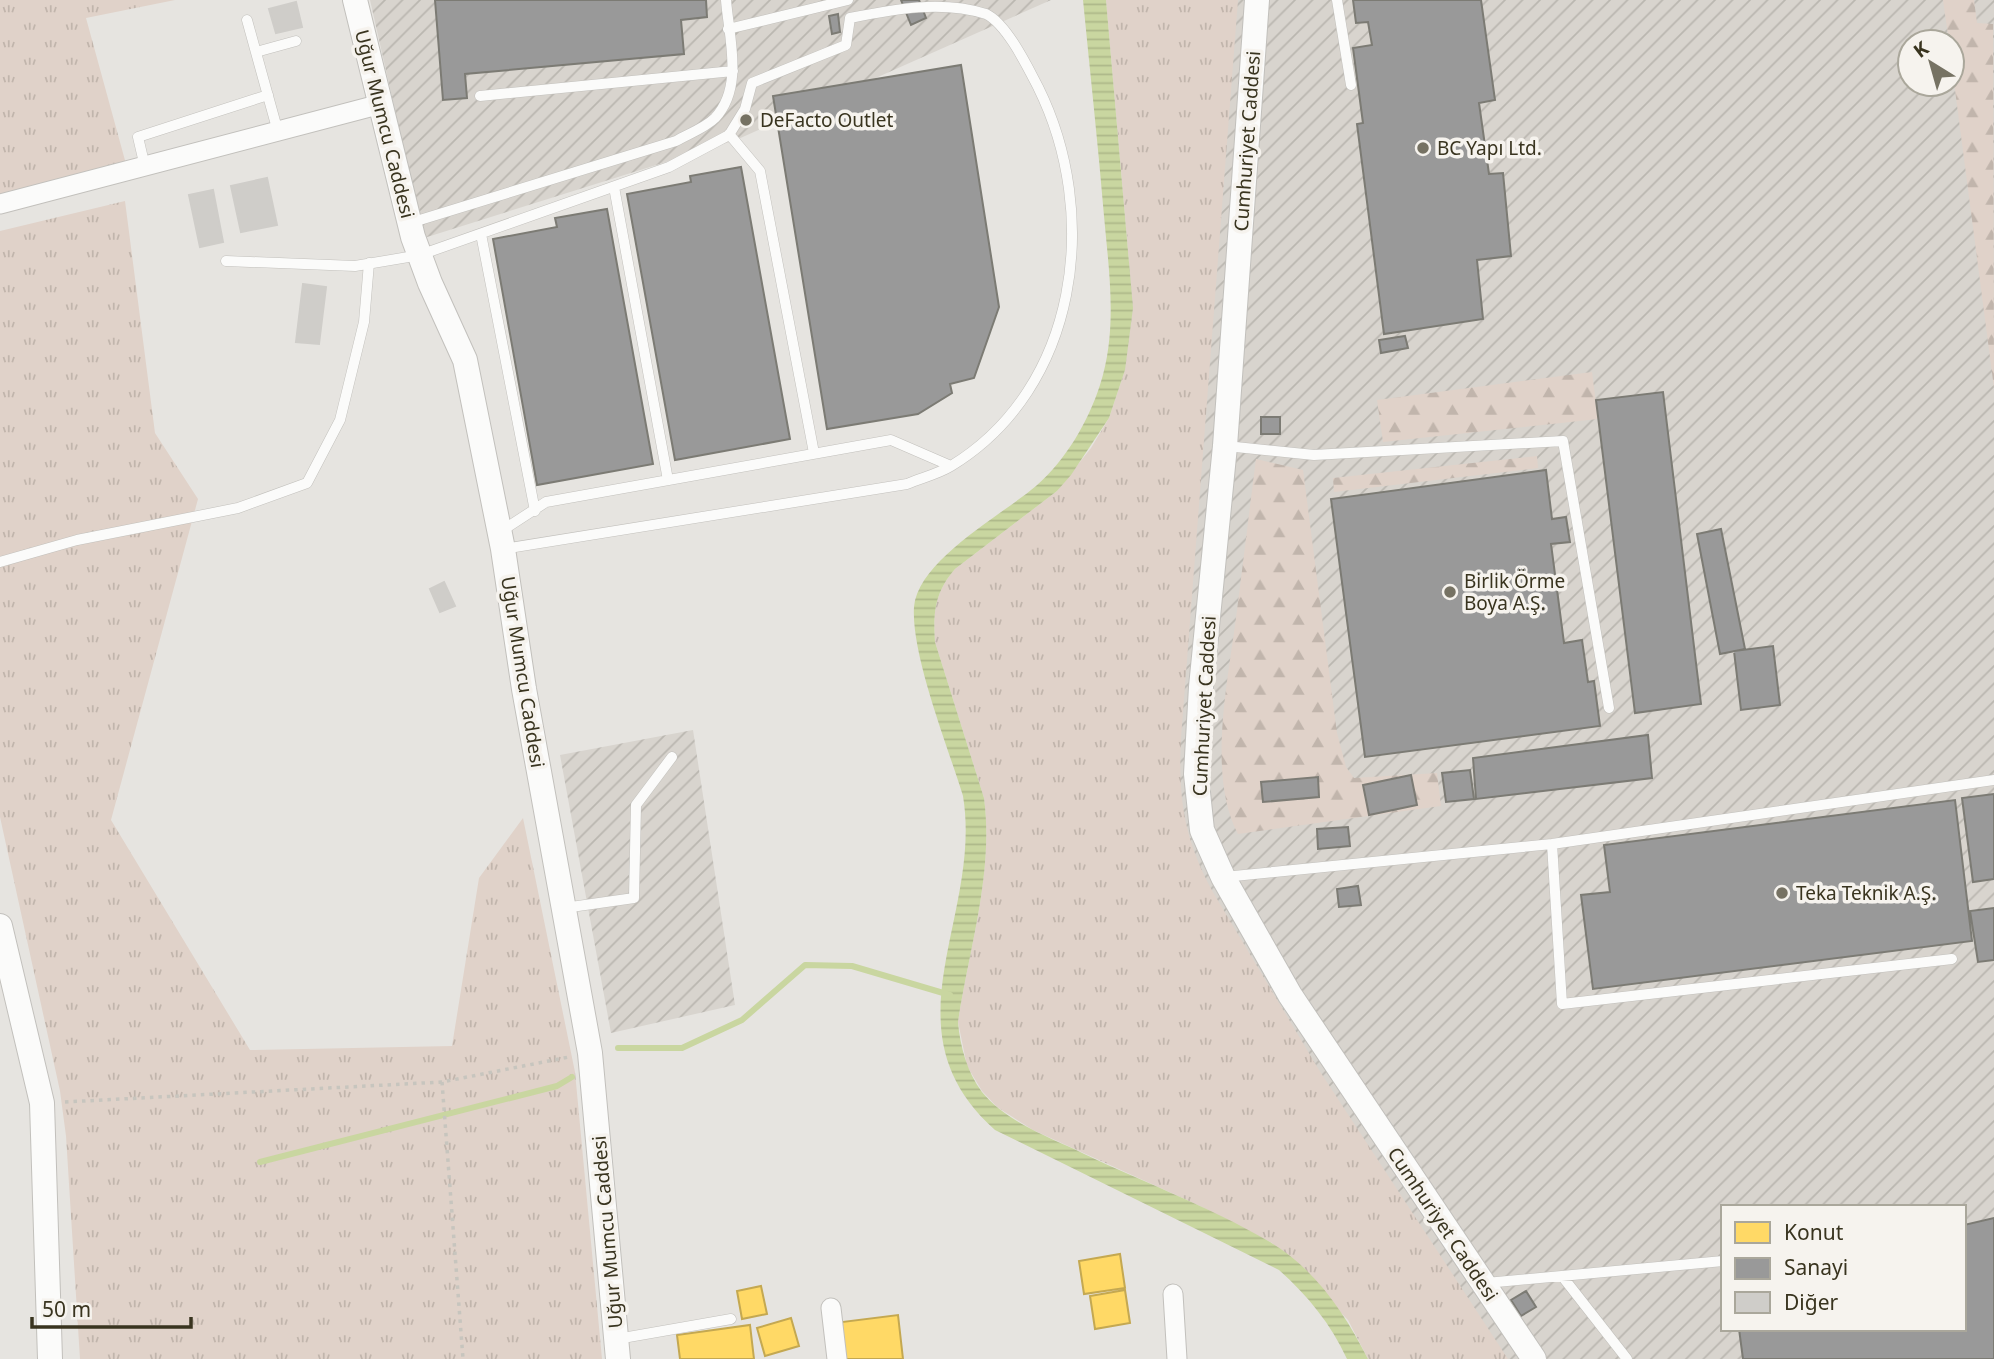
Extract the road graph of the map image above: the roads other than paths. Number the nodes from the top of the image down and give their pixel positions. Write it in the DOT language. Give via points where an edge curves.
graph roads {
  1 [pos="355,0"];
  2 [pos="726,0"];
  3 [pos="848,0"];
  4 [pos="1256,0"];
  5 [pos="1337,0"];
  6 [pos="247,20"];
  7 [pos="728,29"];
  8 [pos="296,41"];
  9 [pos="256,52"];
  10 [pos="733,71"];
  11 [pos="1351,85"];
  12 [pos="268,95"];
  13 [pos="480,96"];
  14 [pos="381,104"];
  15 [pos="278,132"];
  16 [pos="729,134"];
  17 [pos="145,167"];
  18 [pos="614,187"];
  19 [pos="0,205"];
  20 [pos="410,223"];
  21 [pos="481,234"];
  22 [pos="420,255"];
  23 [pos="226,261"];
  24 [pos="369,263"];
  25 [pos="1225,446"];
  26 [pos="814,453"];
  27 [pos="951,467"];
  28 [pos="668,480"];
  29 [pos="535,511"];
  30 [pos="502,541"];
  31 [pos="0,562"];
  32 [pos="1609,708"];
  33 [pos="672,757"];
  34 [pos="1994,780"];
  35 [pos="1552,844"];
  36 [pos="1223,877"];
  37 [pos="563,908"];
  38 [pos="0,926"];
  39 [pos="1952,959"];
  40 [pos="1721,1261"];
  41 [pos="1562,1276"];
  42 [pos="1484,1284"];
  43 [pos="1173,1294"];
  44 [pos="831,1308"];
  45 [pos="731,1319"];
  46 [pos="617,1349"];
  47 [pos="50,1359"];
  48 [pos="837,1359"];
  49 [pos="1177,1359"];
  50 [pos="1534,1359"];
  51 [pos="1628,1359"];
  1 -- 14 [label="street, Uğur Mumcu Caddesi"];
  2 -- 7 [label="lane"];
  3 -- 7 [label="lane"];
  4 -- 25 [label="street, Cumhuriyet Caddesi"];
  5 -- 11 [label="lane"];
  6 -- 9 [label="lane"];
  7 -- 10 [label="lane"];
  8 -- 9 [label="lane"];
  9 -- 12 [label="lane"];
  10 -- 13 [label="lane"];
  10 -- 20 [label="lane" via="727,100 713,119 676,141"];
  12 -- 15 [label="lane"];
  12 -- 17 [label="lane" via="138,137"];
  14 -- 15 [label="street"];
  14 -- 20 [label="street, Uğur Mumcu Caddesi"];
  15 -- 17 [label="street"];
  16 -- 18 [label="lane" via="669,167"];
  16 -- 26 [label="lane" via="760,171"];
  16 -- 27 [label="lane" via="746,109 752,83 846,45 850,18 933,2 988,15 1009,37 1056,125 1067,168 1072,260 1062,314 1046,363 1020,404"];
  17 -- 19 [label="street"];
  18 -- 21 [label="lane"];
  18 -- 28 [label="lane"];
  20 -- 22 [label="street, Uğur Mumcu Caddesi"];
  21 -- 22 [label="lane"];
  21 -- 29 [label="lane"];
  22 -- 24 [label="lane"];
  22 -- 30 [label="street, Uğur Mumcu Caddesi" via="465,359"];
  23 -- 24 [label="lane"];
  24 -- 31 [label="lane" via="364,323 341,420 307,483 238,508 77,540"];
  25 -- 32 [label="lane" via="1327,455 1563,441"];
  25 -- 36 [label="street, Cumhuriyet Caddesi" via="1196,774 1202,830"];
  26 -- 27 [label="lane" via="891,440"];
  26 -- 28 [label="lane"];
  27 -- 30 [label="lane" via="907,484"];
  28 -- 29 [label="lane" via="546,502"];
  29 -- 30 [label="lane"];
  30 -- 37 [label="street, Uğur Mumcu Caddesi"];
  33 -- 37 [label="lane" via="636,804 634,898"];
  34 -- 35 [label="lane"];
  35 -- 36 [label="lane"];
  35 -- 39 [label="lane" via="1562,1004"];
  36 -- 42 [label="street, Cumhuriyet Caddesi" via="1290,995"];
  37 -- 46 [label="street, Uğur Mumcu Caddesi" via="590,1053"];
  38 -- 47 [label="street" via="42,1103"];
  40 -- 41 [label="lane"];
  41 -- 42 [label="lane"];
  41 -- 51 [label="lane"];
  42 -- 50 [label="street, Cumhuriyet Caddesi"];
  43 -- 49 [label="street"];
  44 -- 48 [label="street"];
  45 -- 46 [label="lane"];
}
